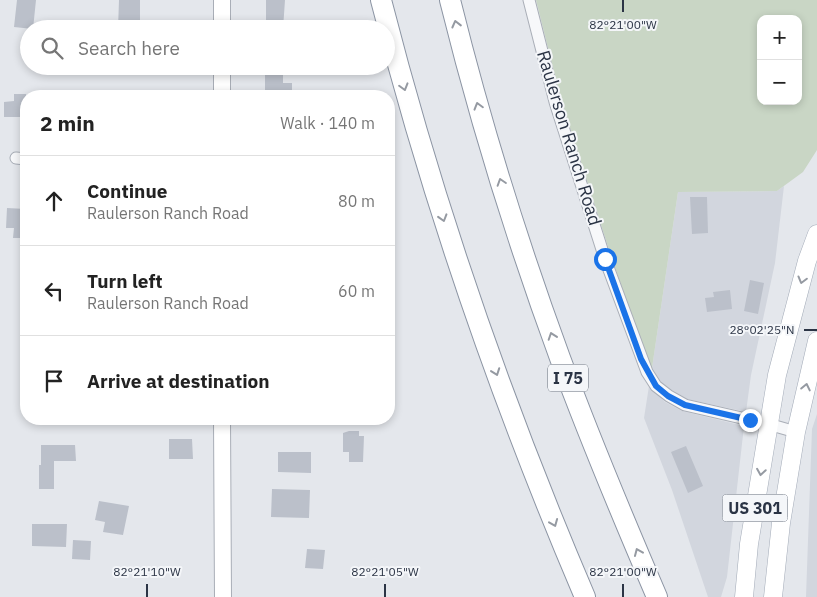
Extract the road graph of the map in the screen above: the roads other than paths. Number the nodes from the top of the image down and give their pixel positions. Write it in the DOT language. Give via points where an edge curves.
graph roads {
  1 [pos="222,0"];
  2 [pos="380,0"];
  3 [pos="450,0"];
  4 [pos="529,0"];
  5 [pos="222,20"];
  6 [pos="386,20"];
  7 [pos="395,53"];
  8 [pos="222,75"];
  9 [pos="222,90"];
  10 [pos="817,234"];
  11 [pos="817,341"];
  12 [pos="768,424"];
  13 [pos="222,425"];
  14 [pos="796,432"];
  15 [pos="223,597"];
  16 [pos="585,597"];
  17 [pos="657,597"];
  18 [pos="744,597"];
  19 [pos="773,597"];
  1 -- 5 [label="street"];
  2 -- 6 [label="highway, one-way"];
  17 -- 3 [label="highway, I 75, one-way" via="560,358 495,162"];
  4 -- 12 [label="street, Raulerson Ranch Road" via="555,102 605,259 647,372 656,386 685,405"];
  7 -- 16 [label="highway, one-way" via="461,275 517,430"];
  8 -- 9 [label="street"];
  10 -- 12 [label="main road, US 301, one-way" via="777,375"];
  14 -- 11 [label="main road, US 301, one-way"];
  12 -- 14 [label="street, Raulerson Ranch Road"];
  12 -- 18 [label="main road, US 301, one-way"];
  13 -- 15 [label="street"];
  14 -- 19 [label="main road, US 301"];
}
